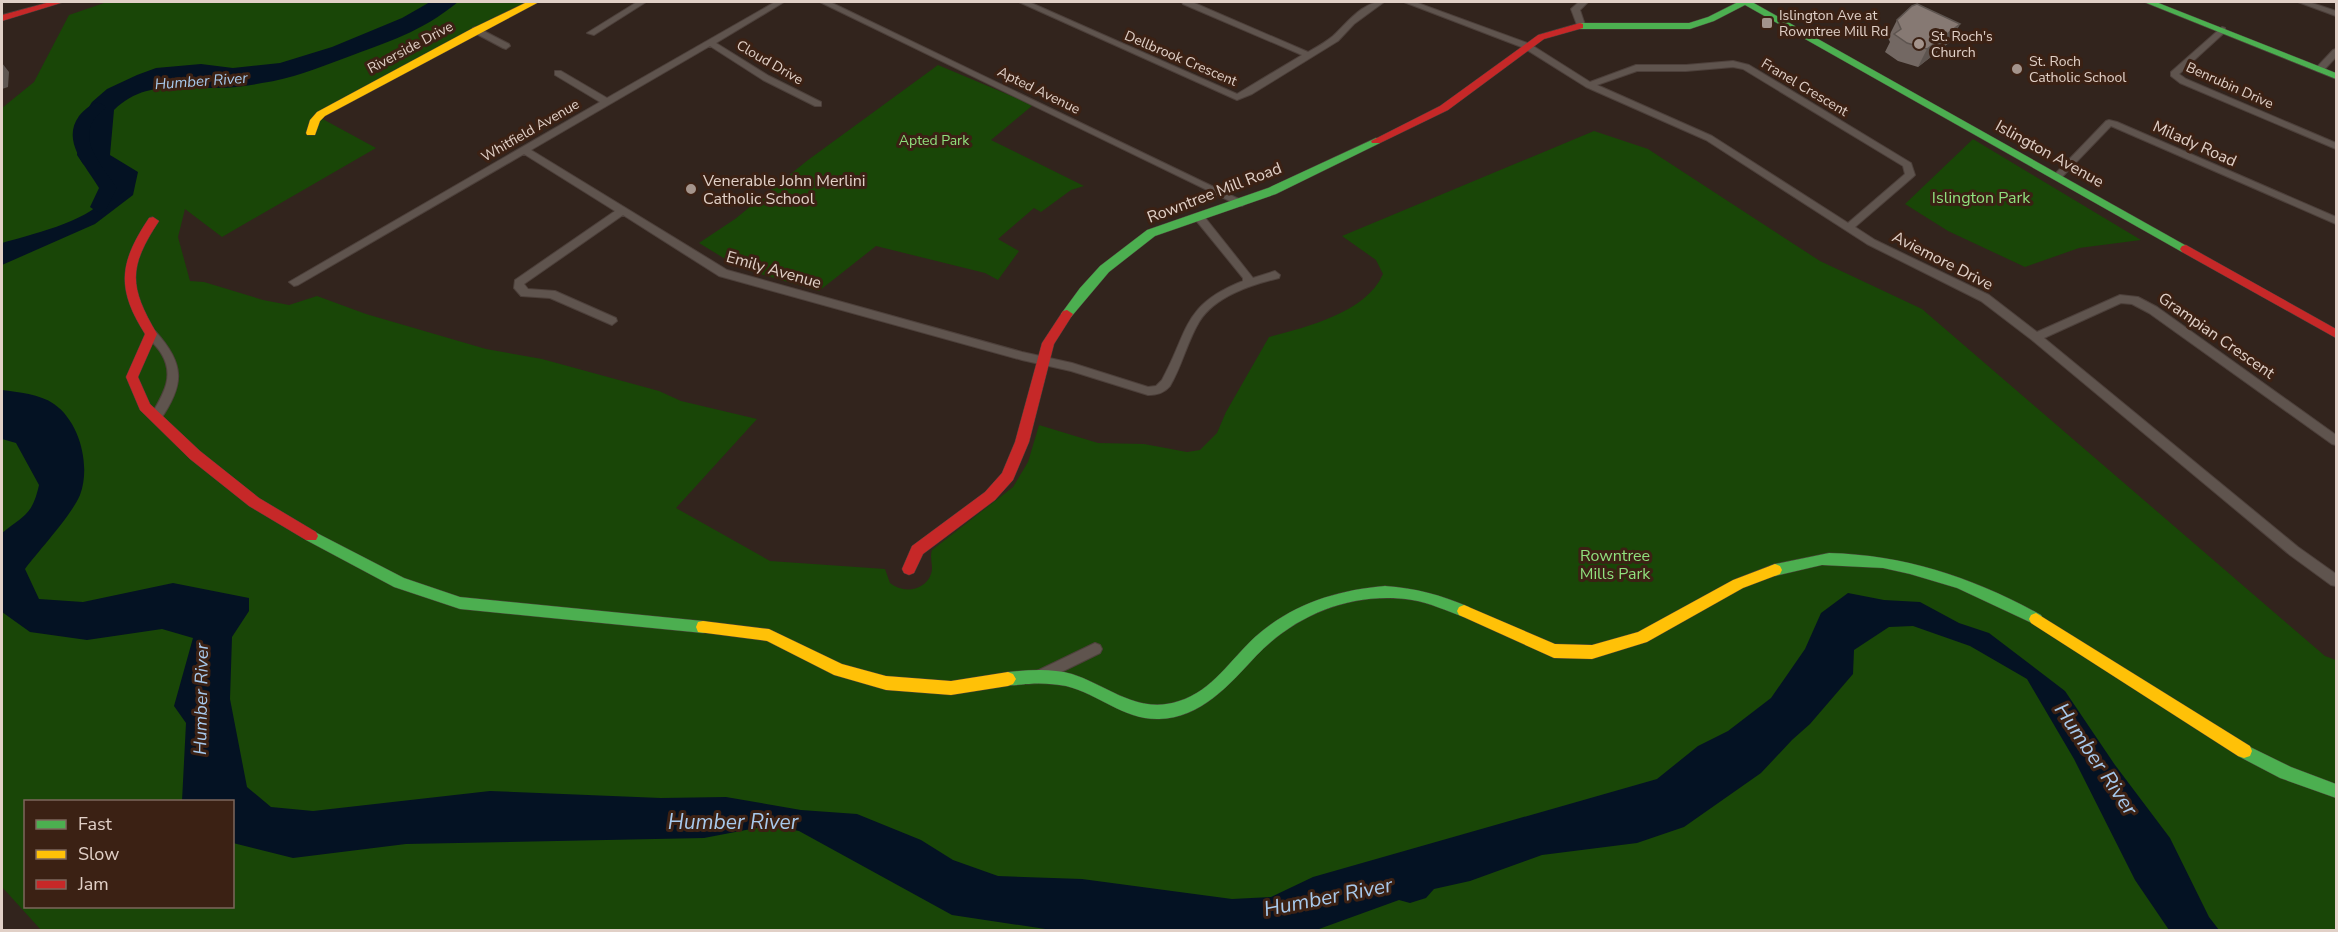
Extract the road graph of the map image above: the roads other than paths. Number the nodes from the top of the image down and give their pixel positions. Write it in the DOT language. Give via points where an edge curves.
graph roads {
  1 [pos="59,2"];
  2 [pos="534,2"];
  3 [pos="642,2"];
  4 [pos="780,2"];
  5 [pos="824,2"];
  6 [pos="1023,2"];
  7 [pos="1186,2"];
  8 [pos="1380,2"];
  9 [pos="1407,2"];
  10 [pos="1584,2"];
  11 [pos="1745,2"];
  12 [pos="2149,2"];
  13 [pos="2302,2"];
  14 [pos="2337,14"];
  15 [pos="2,18"];
  16 [pos="1581,26"];
  17 [pos="476,30"];
  18 [pos="2222,30"];
  19 [pos="591,33"];
  20 [pos="710,42"];
  21 [pos="506,46"];
  22 [pos="1527,46"];
  23 [pos="2337,52"];
  24 [pos="1309,55"];
  25 [pos="2320,69"];
  26 [pos="558,74"];
  27 [pos="2337,76"];
  28 [pos="1589,85"];
  29 [pos="607,102"];
  30 [pos="818,104"];
  31 [pos="311,133"];
  32 [pos="2337,146"];
  33 [pos="524,150"];
  34 [pos="2058,176"];
  35 [pos="1242,203"];
  36 [pos="622,211"];
  37 [pos="1199,217"];
  38 [pos="153,221"];
  39 [pos="2337,221"];
  40 [pos="1848,228"];
  41 [pos="1275,275"];
  42 [pos="294,282"];
  43 [pos="1248,282"];
  44 [pos="612,321"];
  45 [pos="151,334"];
  46 [pos="2337,334"];
  47 [pos="2036,337"];
  48 [pos="1042,360"];
  49 [pos="156,417"];
  50 [pos="2337,441"];
  51 [pos="909,569"];
  52 [pos="2337,581"];
  53 [pos="1095,649"];
  54 [pos="1042,675"];
  55 [pos="2337,790"];
  1 -- 15 [label="street"];
  2 -- 17 [label="street, Riverside Drive"];
  3 -- 19 [label="street"];
  4 -- 20 [label="street, Whitfield Avenue"];
  5 -- 35 [label="street, Apted Avenue"];
  6 -- 24 [label="street, Dellbrook Crescent" via="1234,96 1244,95"];
  7 -- 24 [label="street"];
  8 -- 24 [label="street, Dellbrook Crescent"];
  9 -- 22 [label="street, Aviemore Drive"];
  10 -- 16 [label="street" via="1575,9"];
  11 -- 16 [label="street, Rowntree Mill Road" via="1691,26"];
  11 -- 34 [label="street, Islington Avenue"];
  12 -- 18 [label="street"];
  13 -- 14 [label="street"];
  16 -- 22 [label="street, Rowntree Mill Road" via="1551,33"];
  17 -- 21 [label="street"];
  17 -- 31 [label="street, Riverside Drive" via="321,114"];
  18 -- 25 [label="street"];
  18 -- 32 [label="street, Benrubin Drive" via="2174,74"];
  20 -- 29 [label="street, Whitfield Avenue"];
  20 -- 30 [label="street, Cloud Drive" via="766,78"];
  22 -- 28 [label="street, Aviemore Drive"];
  22 -- 35 [label="street, Rowntree Mill Road" via="1460,99"];
  23 -- 25 [label="street"];
  25 -- 27 [label="street"];
  26 -- 29 [label="street"];
  28 -- 40 [label="street, Aviemore Drive" via="1709,138"];
  28 -- 40 [label="street, Franel Crescent" via="1636,68 1733,64 1746,67 1908,165 1910,175 1906,180"];
  29 -- 33 [label="street, Whitfield Avenue"];
  33 -- 36 [label="street, Emily Avenue"];
  33 -- 42 [label="street, Whitfield Avenue"];
  34 -- 39 [label="street, Milady Road" via="2109,123"];
  34 -- 46 [label="street, Islington Avenue"];
  35 -- 37 [label="street, Rowntree Mill Road"];
  36 -- 44 [label="street" via="519,283 525,293 551,294"];
  36 -- 48 [label="street, Emily Avenue" via="723,273"];
  37 -- 43 [label="street" via="1248,277"];
  37 -- 48 [label="street, Rowntree Mill Road" via="1151,233 1122,253 1074,303 1048,343"];
  38 -- 45 [label="street" via="134,249 127,286 136,315"];
  40 -- 47 [label="street, Aviemore Drive" via="1890,253 1967,288"];
  41 -- 43 [label="street, Emily Avenue"];
  43 -- 48 [label="street, Emily Avenue" via="1200,312 1166,384 1155,391"];
  45 -- 49 [label="street" via="132,377 145,406"];
  45 -- 49 [label="street" via="166,349 176,374 169,398"];
  47 -- 50 [label="street, Grampian Crescent" via="2120,299 2134,300"];
  47 -- 52 [label="street, Aviemore Drive" via="2294,551"];
  48 -- 51 [label="street, Rowntree Mill Road" via="1018,453 1008,476 990,496 917,550"];
  49 -- 54 [label="street" via="195,455 254,502 372,569 430,595 497,608 758,632 787,641 843,672 888,683 954,688"];
  53 -- 54 [label="street"];
  54 -- 55 [label="street" via="1074,681 1114,705 1135,711 1176,709 1215,690 1260,642 1292,617 1332,599 1372,591 1422,595 1564,653 1614,649 1759,574 1798,563 1849,559 1920,570 1981,589 2041,621 2235,747 2286,773"];
}
